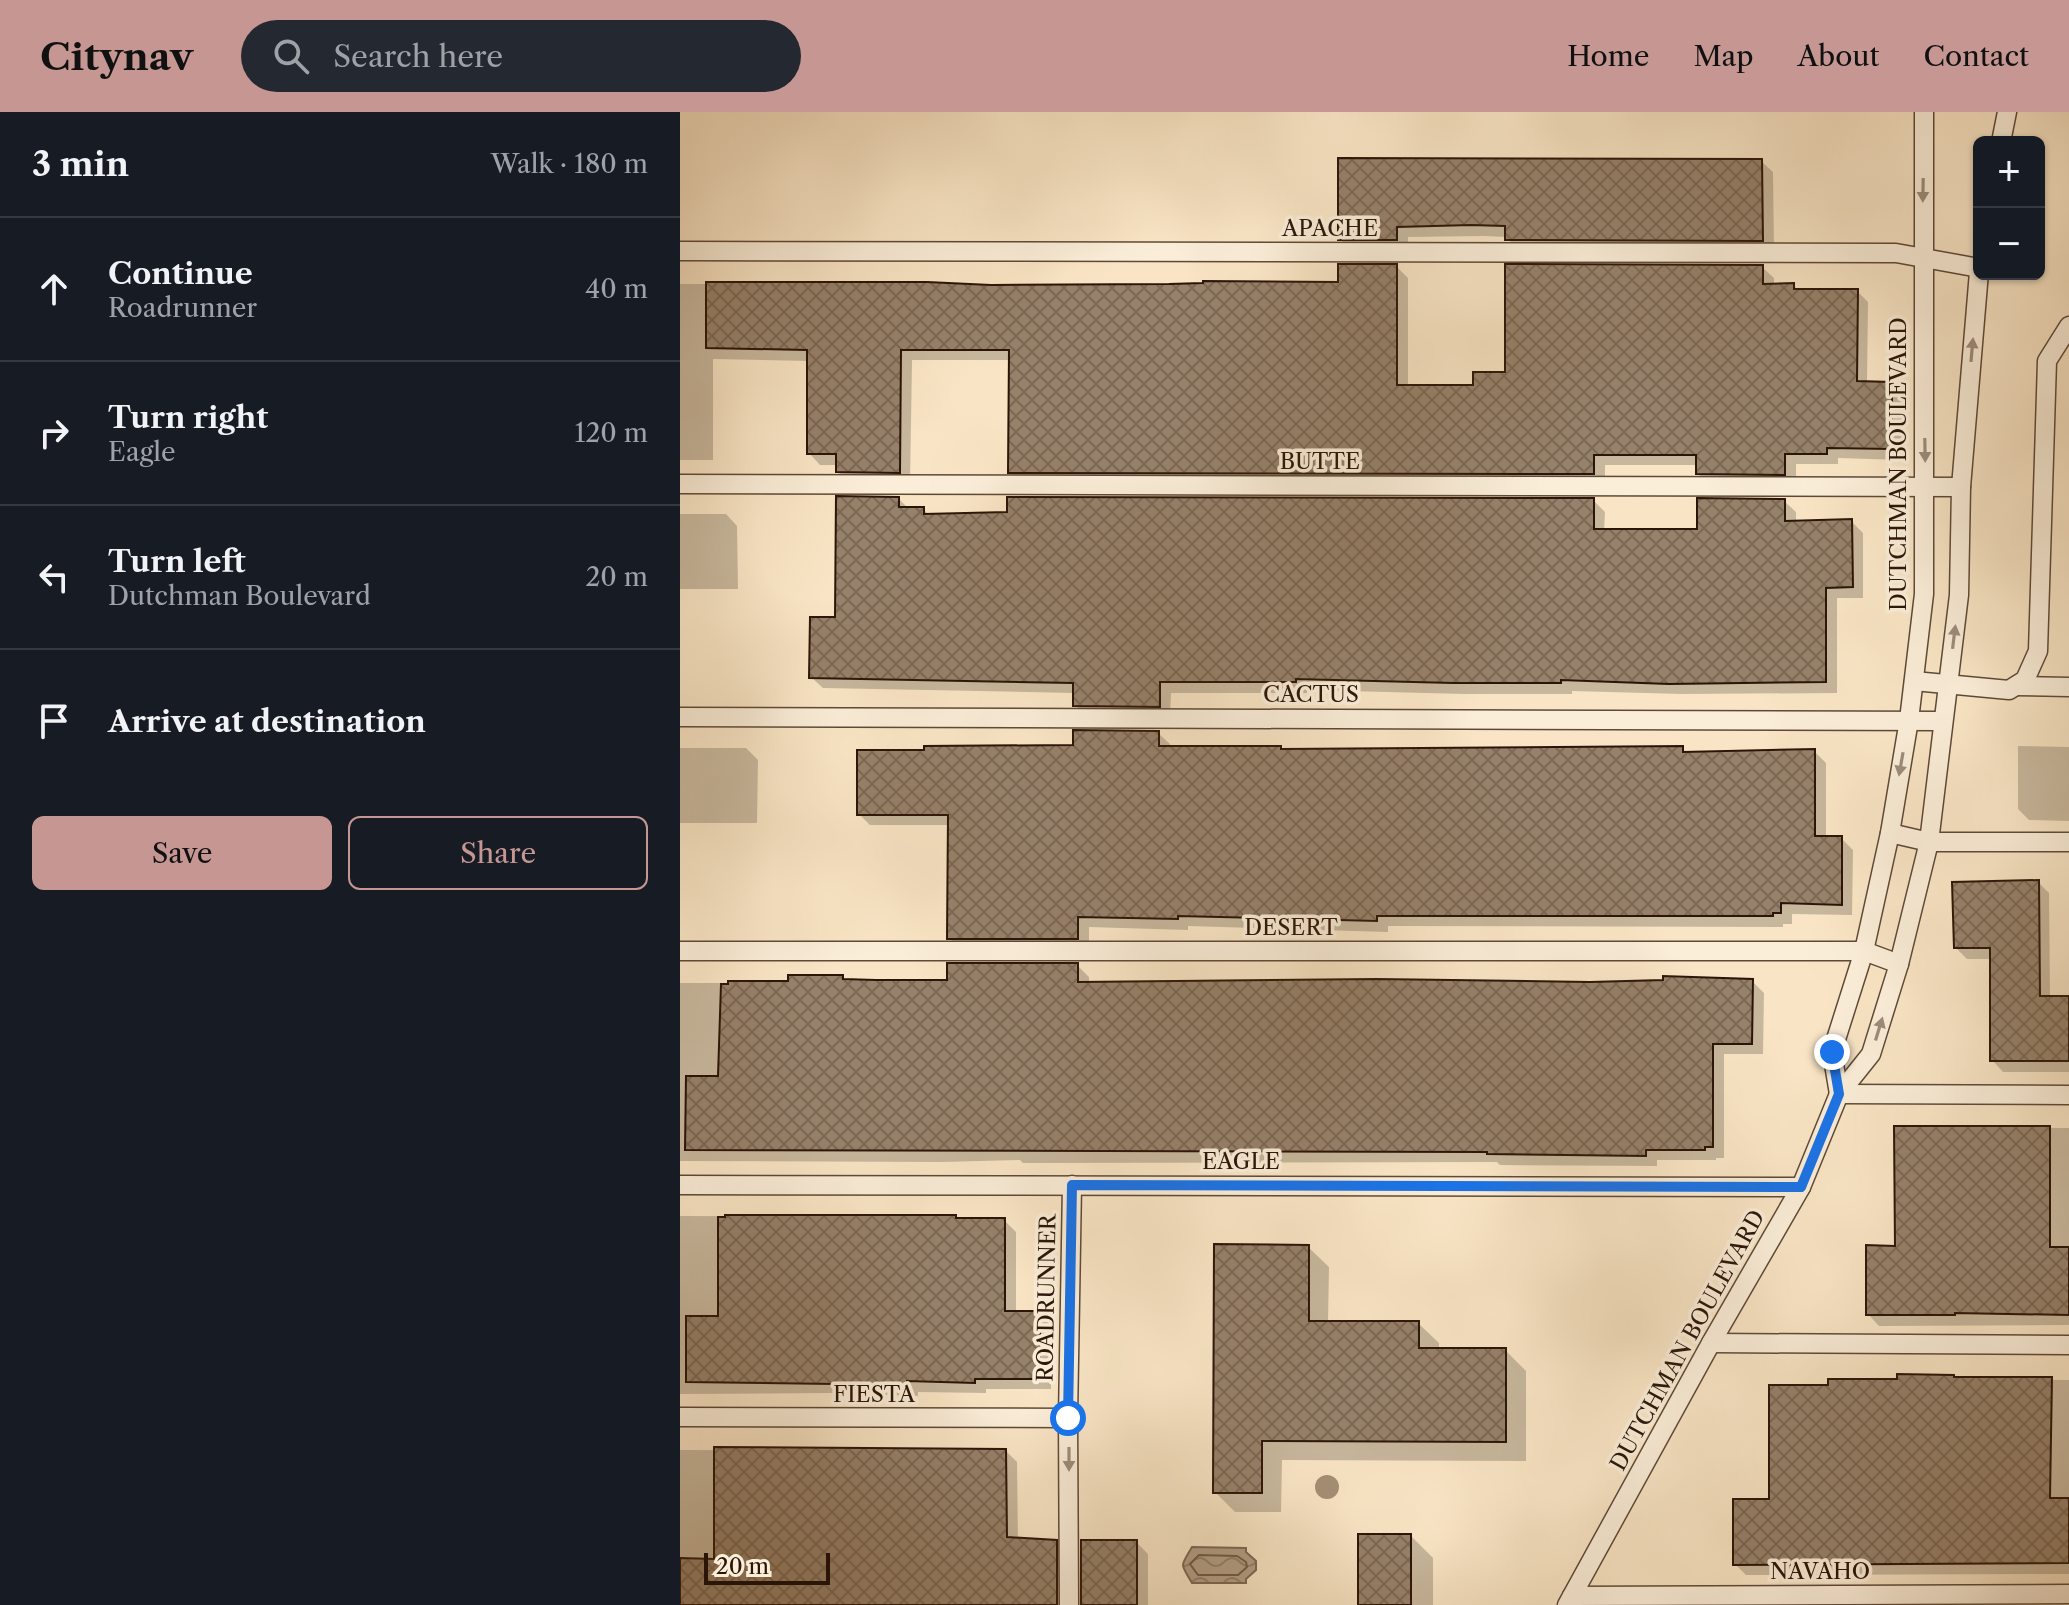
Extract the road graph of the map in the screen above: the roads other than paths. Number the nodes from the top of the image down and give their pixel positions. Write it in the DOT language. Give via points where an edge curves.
graph roads {
  1 [pos="1924,112"];
  2 [pos="2007,112"];
  3 [pos="2002,136"];
  4 [pos="680,251"];
  5 [pos="1923,259"];
  6 [pos="1973,269"];
  7 [pos="1978,280"];
  8 [pos="2069,326"];
  9 [pos="680,484"];
  10 [pos="1926,486"];
  11 [pos="1961,487"];
  12 [pos="1914,681"];
  13 [pos="1948,685"];
  14 [pos="2016,686"];
  15 [pos="2069,687"];
  16 [pos="680,717"];
  17 [pos="1909,720"];
  18 [pos="1942,721"];
  19 [pos="1890,833"];
  20 [pos="1929,842"];
  21 [pos="2069,842"];
  22 [pos="680,951"];
  23 [pos="1864,951"];
  24 [pos="1899,964"];
  25 [pos="1839,1094"];
  26 [pos="2069,1095"];
  27 [pos="680,1185"];
  28 [pos="1072,1185"];
  29 [pos="1801,1187"];
  30 [pos="1711,1343"];
  31 [pos="2069,1345"];
  32 [pos="680,1417"];
  33 [pos="1068,1418"];
  34 [pos="2069,1594"];
  35 [pos="1569,1601"];
  36 [pos="1069,1605"];
  1 -- 5 [label="lane, DUTCHMAN BOULEVARD, one-way"];
  2 -- 3 [label="lane"];
  4 -- 5 [label="lane, APACHE" via="1896,253"];
  5 -- 6 [label="lane, APACHE"];
  5 -- 10 [label="lane, DUTCHMAN BOULEVARD, one-way"];
  11 -- 7 [label="lane, DUTCHMAN BOULEVARD, one-way"];
  8 -- 14 [label="lane" via="2047,361 2038,651 2025,680"];
  9 -- 10 [label="lane, BUTTE"];
  10 -- 11 [label="lane, BUTTE"];
  10 -- 12 [label="lane, DUTCHMAN BOULEVARD" via="1924,594"];
  13 -- 11 [label="lane, DUTCHMAN BOULEVARD, one-way" via="1959,595"];
  12 -- 13 [label="lane"];
  12 -- 17 [label="lane, DUTCHMAN BOULEVARD"];
  13 -- 14 [label="lane" via="2009,690"];
  13 -- 18 [label="lane, DUTCHMAN BOULEVARD"];
  14 -- 15 [label="lane"];
  16 -- 17 [label="lane, CACTUS"];
  17 -- 18 [label="lane, CACTUS"];
  17 -- 19 [label="lane, DUTCHMAN BOULEVARD, one-way"];
  18 -- 20 [label="lane, DUTCHMAN BOULEVARD"];
  19 -- 20 [label="lane"];
  19 -- 23 [label="lane, DUTCHMAN BOULEVARD"];
  20 -- 21 [label="lane"];
  20 -- 24 [label="lane, DUTCHMAN BOULEVARD"];
  22 -- 23 [label="lane, DESERT"];
  23 -- 24 [label="lane, DESERT"];
  23 -- 25 [label="lane, DUTCHMAN BOULEVARD" via="1832,1052"];
  25 -- 24 [label="lane, DUTCHMAN BOULEVARD, one-way" via="1871,1054"];
  25 -- 26 [label="lane"];
  25 -- 29 [label="lane, DUTCHMAN BOULEVARD"];
  27 -- 28 [label="lane, EAGLE"];
  28 -- 29 [label="lane, EAGLE"];
  28 -- 33 [label="lane, ROADRUNNER"];
  29 -- 30 [label="lane, DUTCHMAN BOULEVARD"];
  30 -- 31 [label="lane"];
  30 -- 35 [label="lane, DUTCHMAN BOULEVARD"];
  32 -- 33 [label="lane, FIESTA"];
  33 -- 36 [label="lane, ROADRUNNER, one-way"];
  34 -- 35 [label="lane, NAVAHO"];
}
